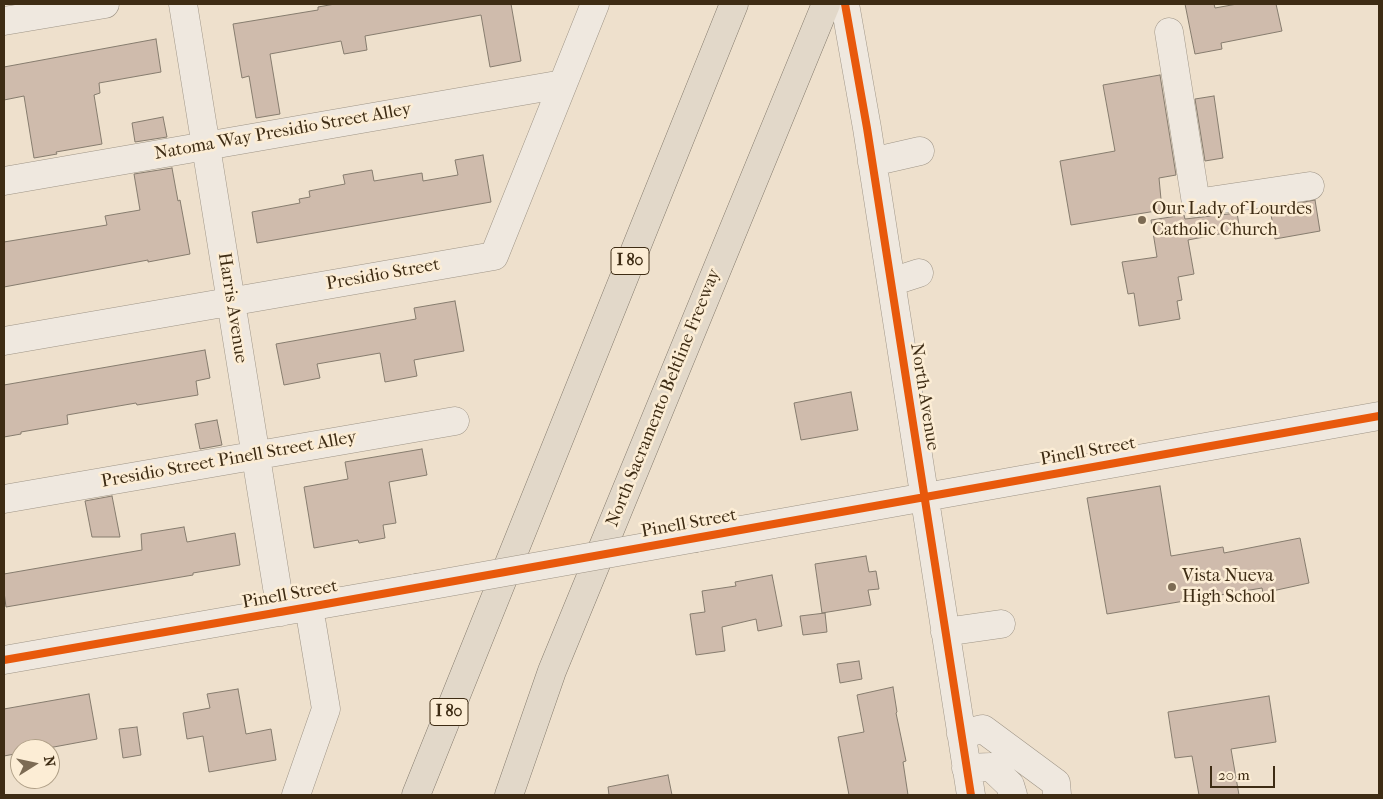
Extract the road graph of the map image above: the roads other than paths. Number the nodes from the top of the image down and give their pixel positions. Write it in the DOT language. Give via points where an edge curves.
graph roads {
  1 [pos="106,4"];
  2 [pos="183,4"];
  3 [pos="595,4"];
  4 [pos="734,4"];
  5 [pos="826,4"];
  6 [pos="845,4"];
  7 [pos="4,21"];
  8 [pos="1169,32"];
  9 [pos="562,84"];
  10 [pos="206,146"];
  11 [pos="920,151"];
  12 [pos="872,162"];
  13 [pos="4,181"];
  14 [pos="1310,186"];
  15 [pos="919,273"];
  16 [pos="891,282"];
  17 [pos="231,302"];
  18 [pos="4,341"];
  19 [pos="1379,416"];
  20 [pos="455,421"];
  21 [pos="256,455"];
  22 [pos="924,496"];
  23 [pos="4,499"];
  24 [pos="309,607"];
  25 [pos="281,612"];
  26 [pos="1000,624"];
  27 [pos="945,632"];
  28 [pos="4,660"];
  29 [pos="961,734"];
  30 [pos="966,768"];
  31 [pos="296,795"];
  32 [pos="416,795"];
  33 [pos="509,795"];
  34 [pos="971,795"];
  35 [pos="1013,795"];
  36 [pos="1058,795"];
  1 -- 7 [label="street"];
  2 -- 10 [label="street, Harris Avenue"];
  3 -- 9 [label="street, Presidio Street"];
  4 -- 32 [label="highway, I 80"];
  5 -- 33 [label="highway, North Sacramento Beltline Freeway" via="552,671"];
  6 -- 12 [label="street, North Avenue"];
  8 -- 14 [label="street" via="1196,204"];
  9 -- 10 [label="street, Natoma Way Presidio Street Alley"];
  9 -- 17 [label="street, Presidio Street" via="494,256"];
  10 -- 13 [label="street, Natoma Way Presidio Street Alley"];
  10 -- 17 [label="street, Harris Avenue"];
  11 -- 12 [label="street"];
  12 -- 16 [label="street, North Avenue"];
  15 -- 16 [label="street"];
  16 -- 22 [label="street, North Avenue"];
  17 -- 18 [label="street, Presidio Street"];
  17 -- 21 [label="street, Harris Avenue"];
  19 -- 22 [label="street, Pinell Street"];
  20 -- 21 [label="street, Presidio Street Pinell Street Alley"];
  21 -- 23 [label="street, Presidio Street Pinell Street Alley"];
  21 -- 25 [label="street, Harris Avenue"];
  22 -- 24 [label="street, Pinell Street, bridge"];
  22 -- 27 [label="street, North Avenue"];
  24 -- 25 [label="street, Pinell Street"];
  24 -- 31 [label="street" via="326,708"];
  25 -- 28 [label="street, Pinell Street"];
  26 -- 27 [label="street"];
  27 -- 29 [label="street, North Avenue"];
  29 -- 30 [label="street, North Avenue"];
  29 -- 36 [label="street" via="984,729 1056,783"];
  30 -- 34 [label="street, North Avenue"];
  30 -- 35 [label="street" via="991,768 1010,785"];
}
